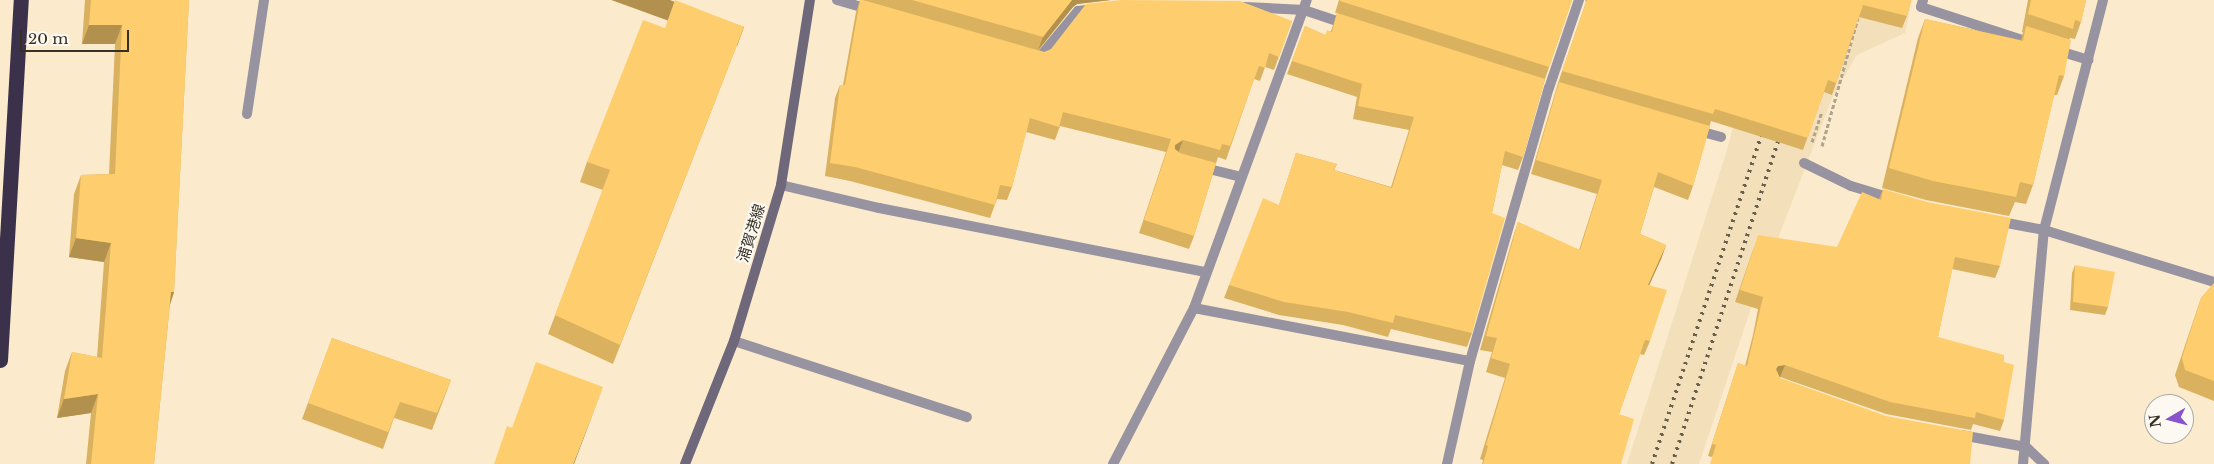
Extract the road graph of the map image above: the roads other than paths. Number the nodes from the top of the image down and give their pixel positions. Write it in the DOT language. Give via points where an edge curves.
graph roads {
  1 [pos="21,0"];
  2 [pos="264,0"];
  3 [pos="810,0"];
  4 [pos="837,0"];
  5 [pos="1579,0"];
  6 [pos="1923,0"];
  7 [pos="2103,0"];
  8 [pos="1306,5"];
  9 [pos="1231,6"];
  10 [pos="1106,8"];
  11 [pos="883,13"];
  12 [pos="1361,28"];
  13 [pos="1031,56"];
  14 [pos="2088,60"];
  15 [pos="247,114"];
  16 [pos="1683,126"];
  17 [pos="1722,137"];
  18 [pos="1186,163"];
  19 [pos="1804,164"];
  20 [pos="1242,177"];
  21 [pos="781,185"];
  22 [pos="1902,201"];
  23 [pos="1989,219"];
  24 [pos="2044,230"];
  25 [pos="1206,272"];
  26 [pos="2214,282"];
  27 [pos="1194,308"];
  28 [pos="734,341"];
  29 [pos="0,360"];
  30 [pos="1470,361"];
  31 [pos="967,417"];
  32 [pos="1950,433"];
  33 [pos="2026,447"];
  34 [pos="685,464"];
  35 [pos="1113,464"];
  36 [pos="1447,464"];
  37 [pos="2023,464"];
  38 [pos="2044,464"];
  1 -- 29 [label="highway"];
  2 -- 15 [label="street"];
  3 -- 21 [label="main road, 浦賀港線"];
  4 -- 11 [label="street"];
  5 -- 30 [label="street" via="1549,88"];
  6 -- 14 [label="street" via="1921,7"];
  7 -- 14 [label="street"];
  8 -- 9 [label="street"];
  8 -- 12 [label="street"];
  8 -- 20 [label="street"];
  10 -- 13 [label="street" via="1078,11 1041,58"];
  14 -- 24 [label="street"];
  16 -- 17 [label="street"];
  18 -- 20 [label="street"];
  19 -- 22 [label="street" via="1850,186"];
  20 -- 25 [label="street"];
  21 -- 25 [label="street" via="879,208"];
  21 -- 28 [label="main road, 浦賀港線"];
  23 -- 24 [label="street"];
  24 -- 26 [label="street"];
  24 -- 33 [label="street"];
  25 -- 27 [label="street"];
  27 -- 30 [label="street"];
  27 -- 35 [label="street"];
  28 -- 31 [label="street"];
  28 -- 34 [label="main road, 浦賀港線"];
  30 -- 36 [label="street"];
  32 -- 33 [label="street"];
  33 -- 37 [label="street"];
  33 -- 38 [label="street"];
}
